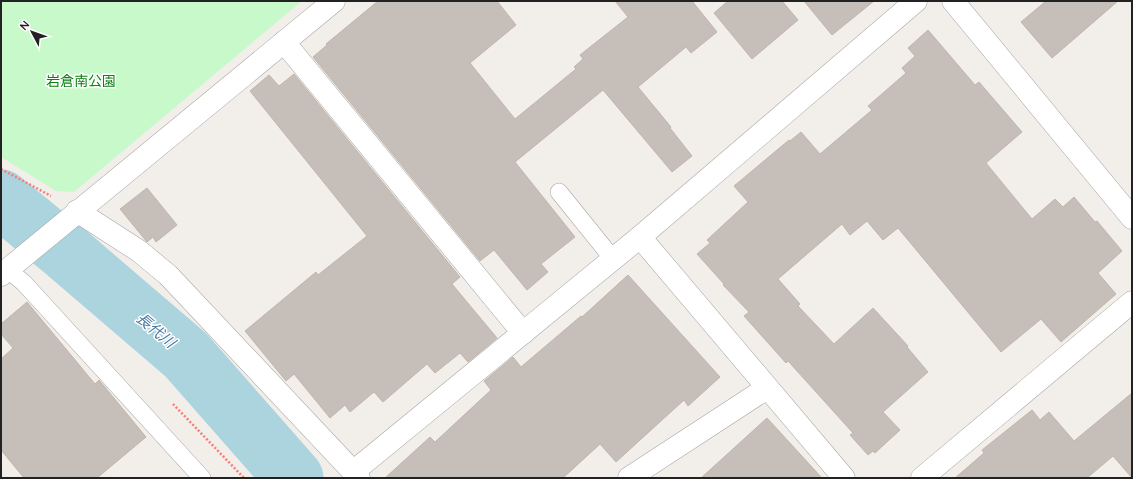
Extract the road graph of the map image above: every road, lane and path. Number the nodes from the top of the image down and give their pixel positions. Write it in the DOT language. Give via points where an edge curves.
graph roads {
  1 [pos="334,1"];
  2 [pos="916,1"];
  3 [pos="953,1"];
  4 [pos="284,42"];
  5 [pos="1,169"];
  6 [pos="559,192"];
  7 [pos="70,217"];
  8 [pos="1132,218"];
  9 [pos="640,237"];
  10 [pos="613,259"];
  11 [pos="7,267"];
  12 [pos="1132,302"];
  13 [pos="522,333"];
  14 [pos="767,388"];
  15 [pos="356,475"];
  16 [pos="202,478"];
  17 [pos="629,478"];
  18 [pos="844,478"];
  19 [pos="922,478"];
  1 -- 4 [label="street"];
  2 -- 9 [label="street"];
  3 -- 8 [label="street"];
  4 -- 7 [label="street"];
  4 -- 13 [label="street"];
  5 -- 7 [label="path"];
  6 -- 10 [label="lane"];
  7 -- 11 [label="street"];
  7 -- 15 [label="street" via="138,251 168,275"];
  9 -- 10 [label="street"];
  9 -- 14 [label="street"];
  10 -- 13 [label="street"];
  11 -- 16 [label="lane"];
  12 -- 19 [label="street"];
  13 -- 15 [label="street"];
  14 -- 17 [label="street"];
  14 -- 18 [label="street"];
}
